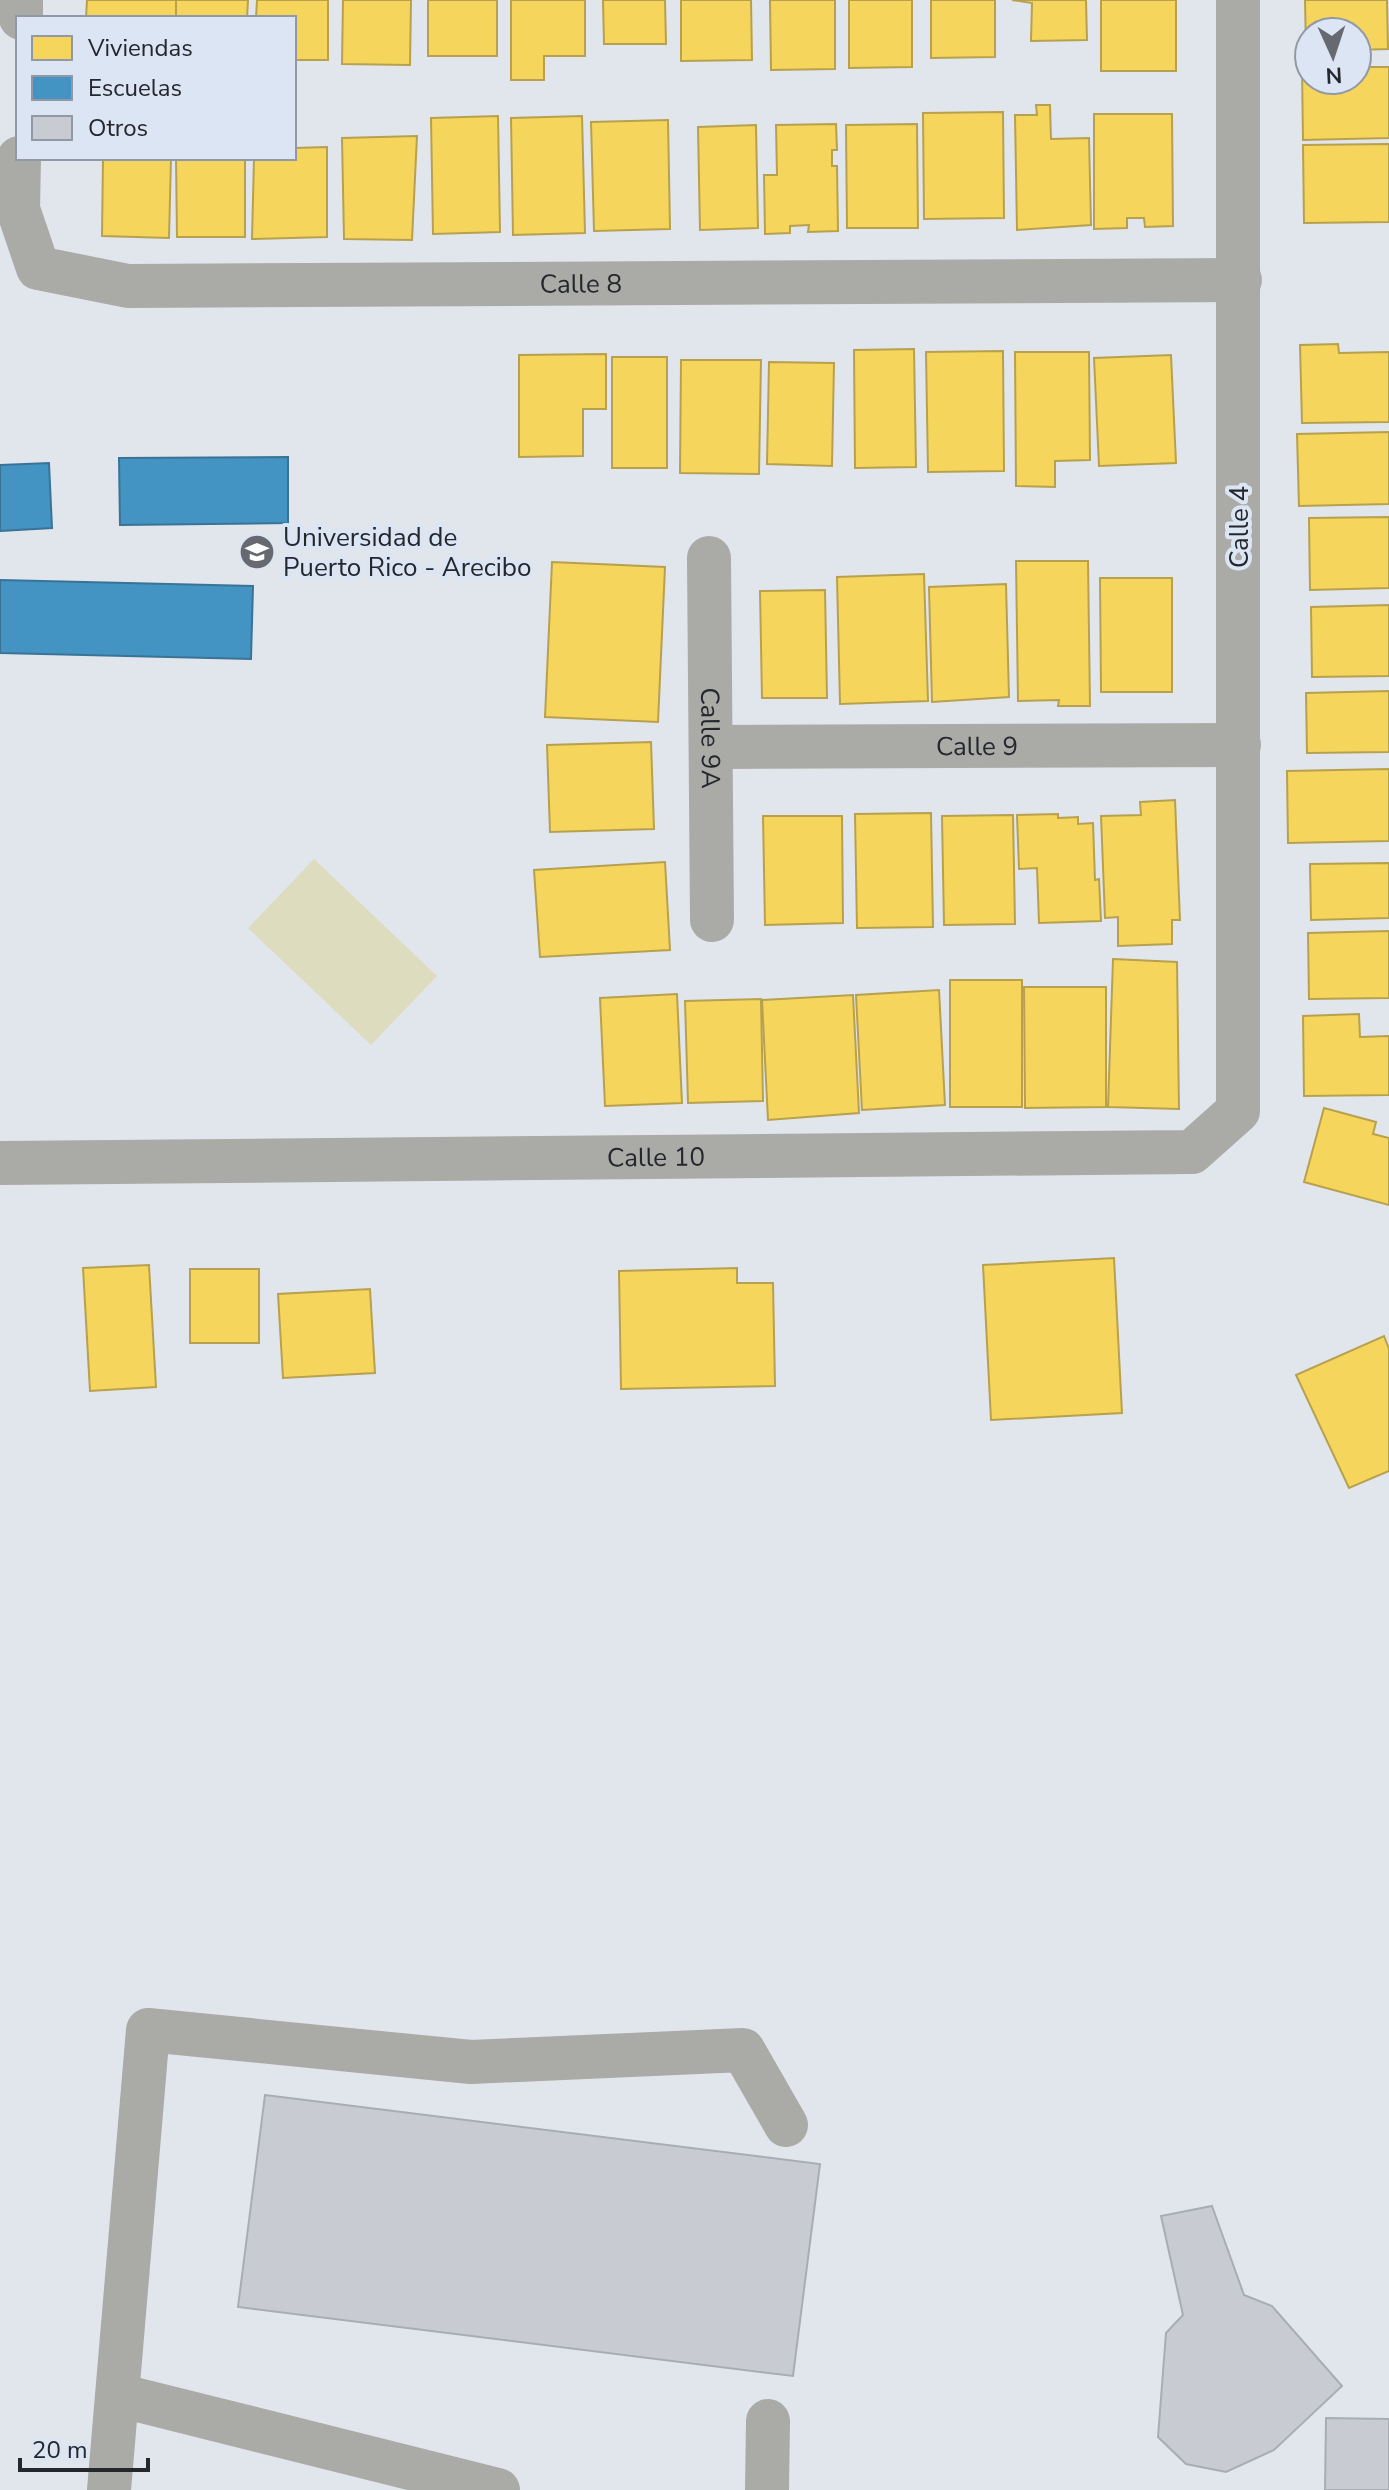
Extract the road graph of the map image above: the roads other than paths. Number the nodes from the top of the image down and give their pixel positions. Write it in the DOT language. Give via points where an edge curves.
graph roads {
  1 [pos="1238,0"];
  2 [pos="19,160"];
  3 [pos="1240,280"];
  4 [pos="709,558"];
  5 [pos="1239,745"];
  6 [pos="713,747"];
  7 [pos="712,920"];
  8 [pos="1239,1053"];
  9 [pos="0,1163"];
  10 [pos="786,2125"];
  11 [pos="118,2395"];
  12 [pos="768,2421"];
  13 [pos="109,2490"];
  14 [pos="498,2490"];
  15 [pos="767,2490"];
  1 -- 3 [label="street, Calle 4"];
  2 -- 3 [label="street, Calle 8" via="18,209 38,268 128,286"];
  3 -- 5 [label="street, Calle 4"];
  4 -- 6 [label="street, Calle 9A"];
  5 -- 6 [label="street, Calle 9"];
  5 -- 8 [label="street, Calle 4"];
  6 -- 7 [label="street, Calle 9A"];
  8 -- 9 [label="street, Calle 10" via="1238,1111 1192,1152"];
  10 -- 11 [label="street" via="743,2050 471,2062 148,2030"];
  11 -- 13 [label="street"];
  11 -- 14 [label="street"];
  12 -- 15 [label="street"];
}
